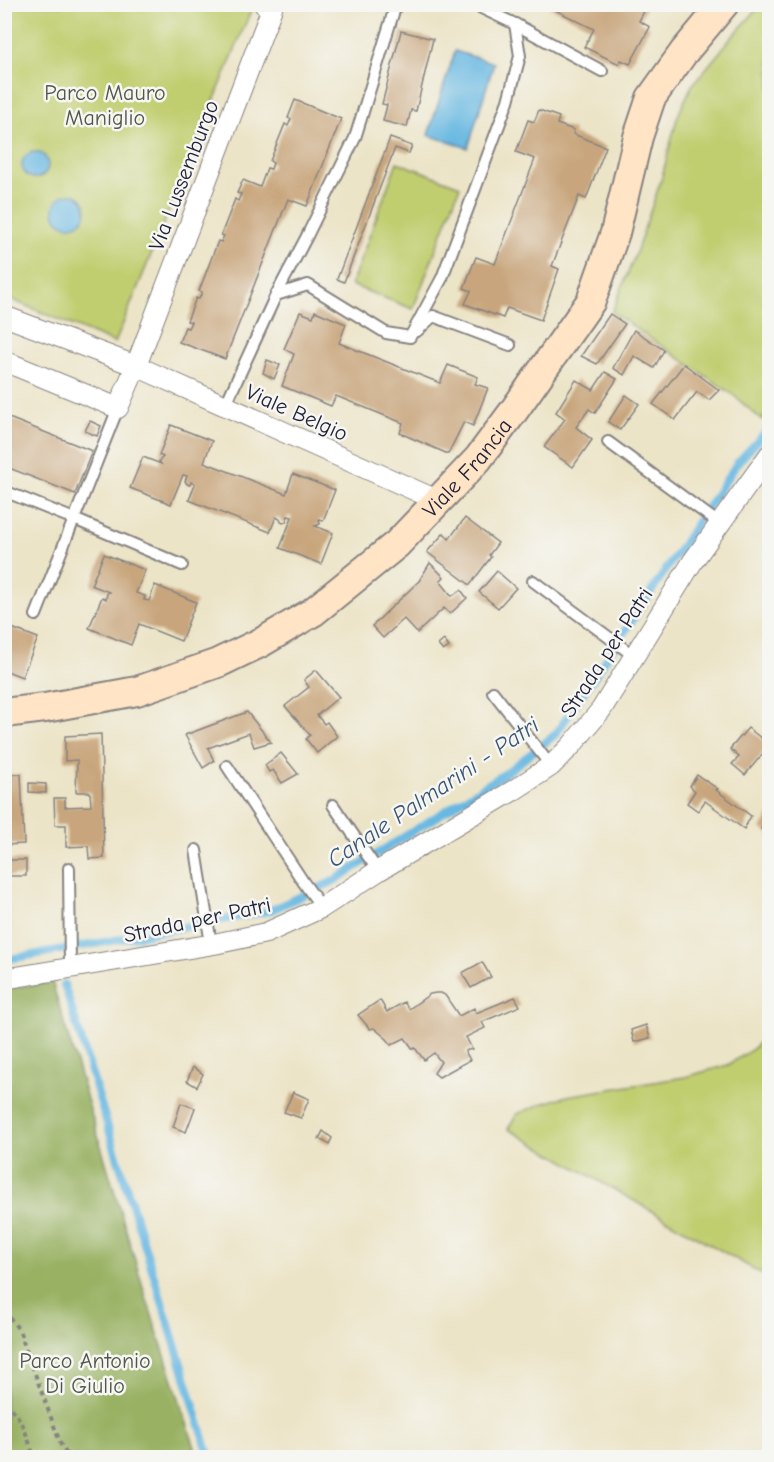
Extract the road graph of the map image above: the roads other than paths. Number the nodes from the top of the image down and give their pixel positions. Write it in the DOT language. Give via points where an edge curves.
graph roads {
  1 [pos="264,4"];
  2 [pos="396,4"];
  3 [pos="474,4"];
  4 [pos="718,7"];
  5 [pos="515,24"];
  6 [pos="602,71"];
  7 [pos="276,295"];
  8 [pos="4,316"];
  9 [pos="410,337"];
  10 [pos="510,345"];
  11 [pos="4,361"];
  12 [pos="136,366"];
  13 [pos="225,406"];
  14 [pos="118,408"];
  15 [pos="608,442"];
  16 [pos="770,454"];
  17 [pos="4,491"];
  18 [pos="439,501"];
  19 [pos="74,519"];
  20 [pos="717,521"];
  21 [pos="182,565"];
  22 [pos="533,581"];
  23 [pos="36,615"];
  24 [pos="631,654"];
  25 [pos="493,692"];
  26 [pos="4,713"];
  27 [pos="549,762"];
  28 [pos="227,766"];
  29 [pos="333,805"];
  30 [pos="196,850"];
  31 [pos="69,868"];
  32 [pos="376,868"];
  33 [pos="319,905"];
  34 [pos="210,940"];
  35 [pos="70,964"];
  36 [pos="4,979"];
  1 -- 12 [label="street, Via Lussemburgo" via="272,8"];
  2 -- 7 [label="lane" via="355,138"];
  3 -- 5 [label="lane"];
  4 -- 18 [label="street, Viale Francia" via="651,98 615,234 591,301 478,459"];
  5 -- 6 [label="lane"];
  5 -- 9 [label="lane" via="519,56 508,101 442,278"];
  7 -- 9 [label="lane" via="308,285 386,333"];
  7 -- 13 [label="lane"];
  8 -- 12 [label="street, Viale Belgio"];
  9 -- 10 [label="lane" via="433,316"];
  11 -- 14 [label="street"];
  12 -- 13 [label="street, Viale Belgio"];
  12 -- 14 [label="street"];
  13 -- 18 [label="street, Viale Belgio"];
  14 -- 19 [label="lane"];
  15 -- 20 [label="lane"];
  16 -- 20 [label="street, Strada per Patri"];
  17 -- 19 [label="lane"];
  18 -- 26 [label="street, Viale Francia" via="397,544 313,612 253,646 137,692"];
  19 -- 21 [label="lane"];
  19 -- 23 [label="lane"];
  20 -- 24 [label="street, Strada per Patri"];
  22 -- 24 [label="lane"];
  24 -- 27 [label="street, Strada per Patri" via="601,710 571,746"];
  25 -- 27 [label="lane"];
  27 -- 32 [label="street, Strada per Patri" via="504,795"];
  28 -- 33 [label="lane"];
  29 -- 32 [label="lane"];
  30 -- 34 [label="lane"];
  31 -- 35 [label="lane"];
  32 -- 33 [label="street, Strada per Patri"];
  33 -- 34 [label="street, Strada per Patri" via="266,933"];
  34 -- 35 [label="street, Strada per Patri"];
  35 -- 36 [label="street, Strada per Patri"];
}
